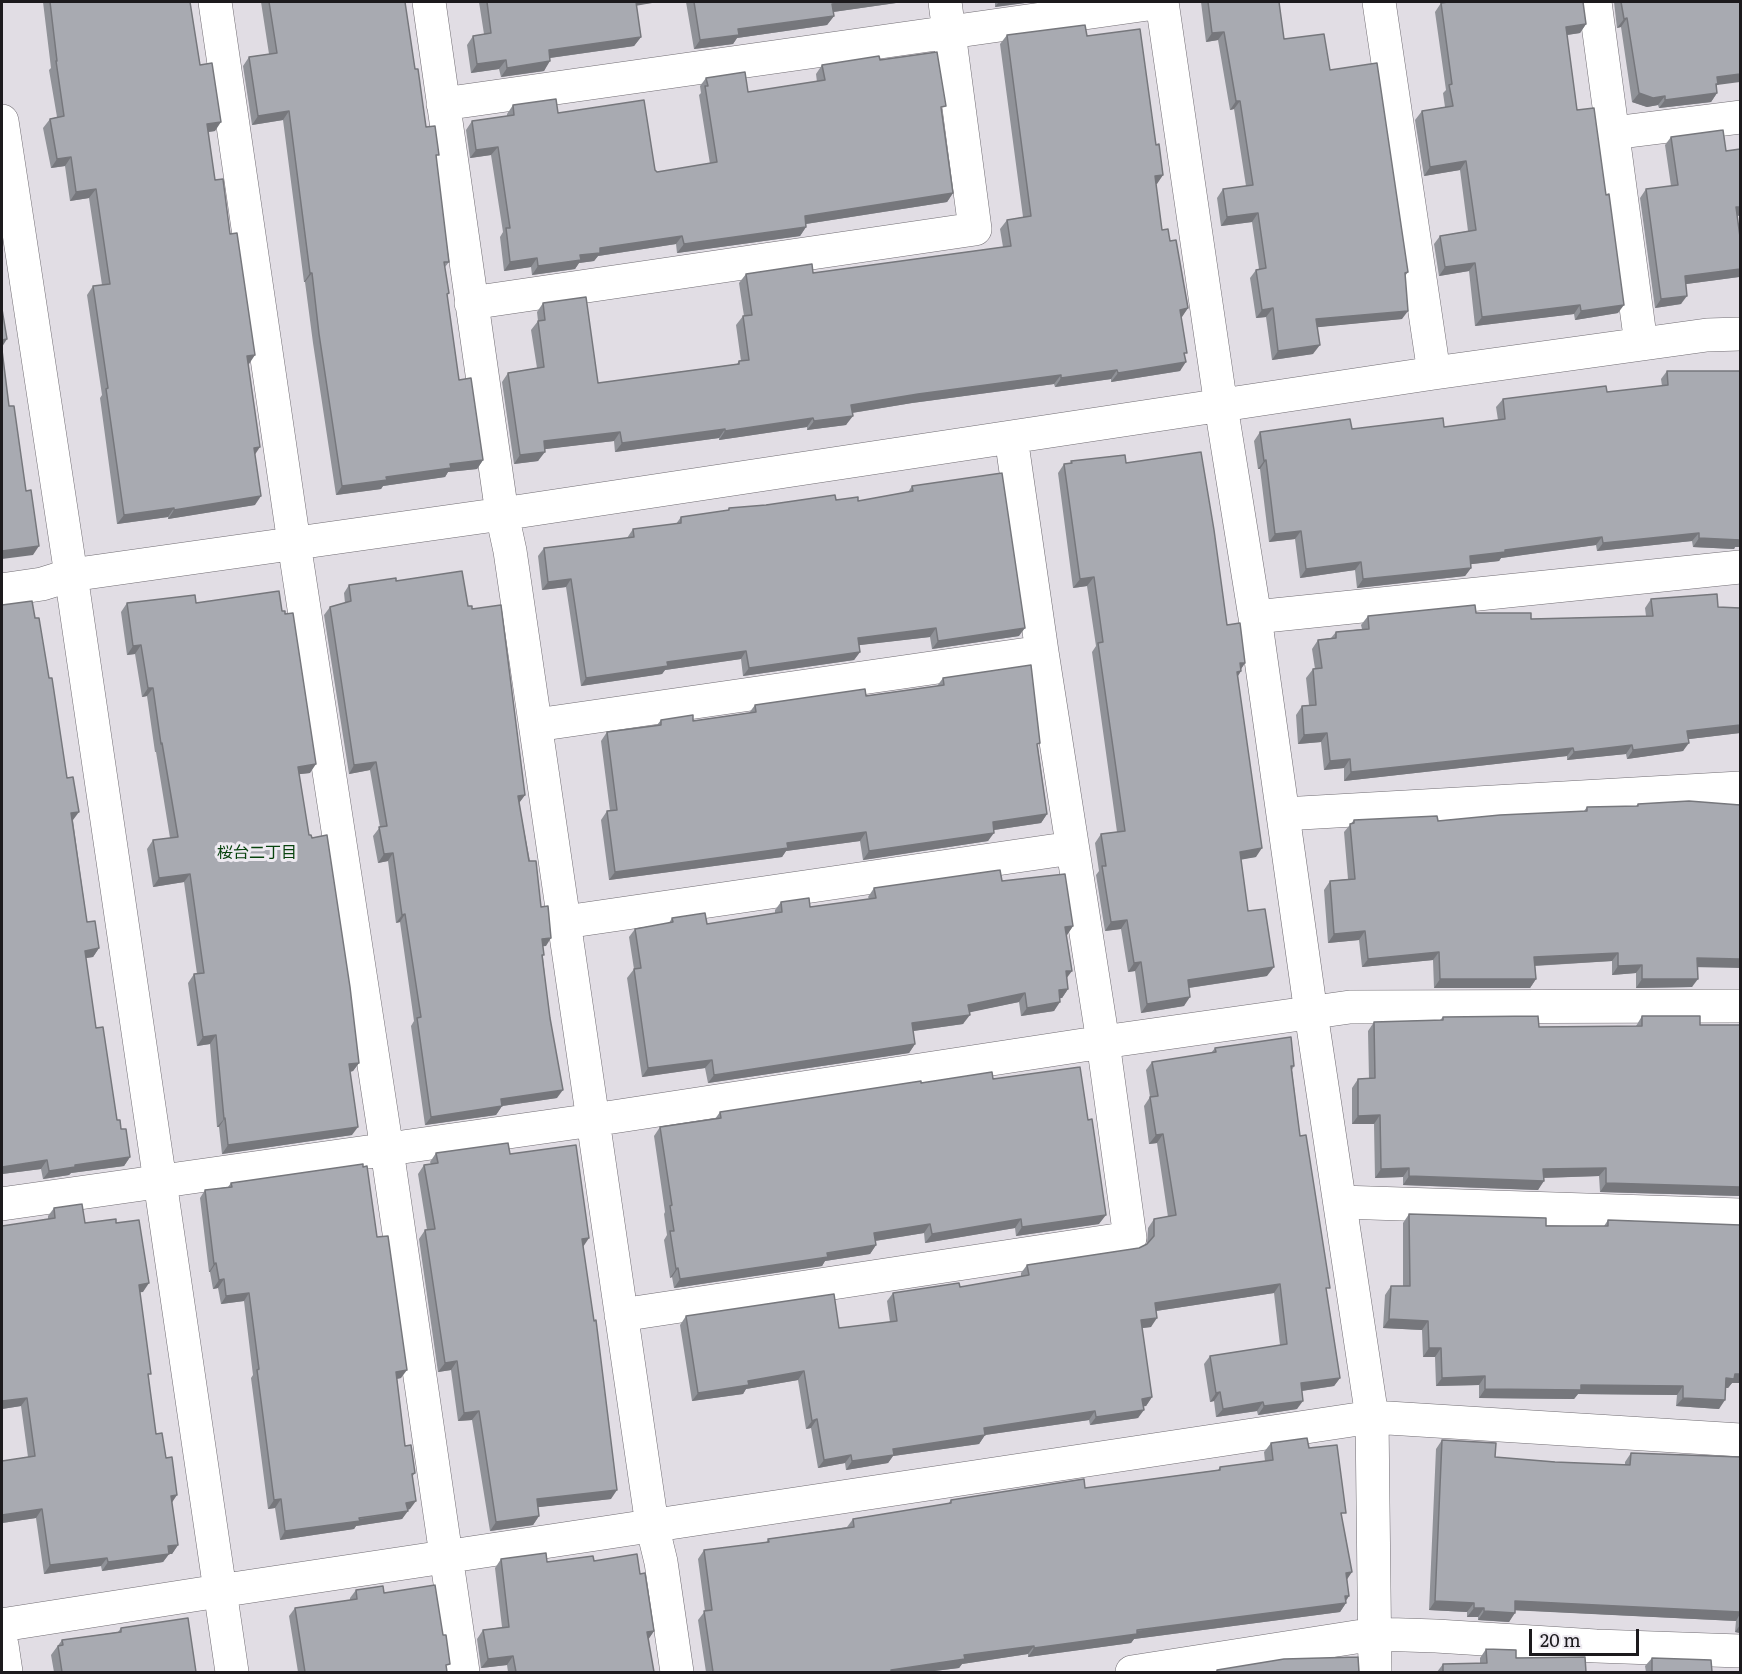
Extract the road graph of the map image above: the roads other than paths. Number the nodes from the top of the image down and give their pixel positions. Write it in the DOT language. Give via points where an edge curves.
graph roads {
  1 [pos="215,2"];
  2 [pos="429,2"];
  3 [pos="1162,2"];
  4 [pos="1380,2"];
  5 [pos="1595,2"];
  6 [pos="948,17"];
  7 [pos="443,104"];
  8 [pos="1740,117"];
  9 [pos="2,121"];
  10 [pos="1613,133"];
  11 [pos="471,303"];
  12 [pos="1740,334"];
  13 [pos="1641,344"];
  14 [pos="1434,374"];
  15 [pos="1221,406"];
  16 [pos="1011,437"];
  17 [pos="502,514"];
  18 [pos="294,543"];
  19 [pos="1740,567"];
  20 [pos="71,575"];
  21 [pos="2,590"];
  22 [pos="1255,616"];
  23 [pos="1042,652"];
  24 [pos="536,725"];
  25 [pos="1740,788"];
  26 [pos="1283,814"];
  27 [pos="1072,848"];
  28 [pos="565,922"];
  29 [pos="1740,1006"];
  30 [pos="1311,1012"];
  31 [pos="1103,1042"];
  32 [pos="593,1120"];
  33 [pos="387,1150"];
  34 [pos="160,1181"];
  35 [pos="1340,1202"];
  36 [pos="2,1204"];
  37 [pos="1740,1215"];
  38 [pos="621,1315"];
  39 [pos="1372,1417"];
  40 [pos="1740,1440"];
  41 [pos="652,1525"];
  42 [pos="445,1557"];
  43 [pos="219,1590"];
  44 [pos="2,1625"];
  45 [pos="1375,1634"];
  46 [pos="2,1645"];
  47 [pos="1740,1651"];
  48 [pos="1597,1659"];
  49 [pos="1152,1671"];
  50 [pos="6,1672"];
  51 [pos="232,1672"];
  52 [pos="463,1672"];
  53 [pos="677,1672"];
  54 [pos="1375,1672"];
  1 -- 18 [label="street"];
  2 -- 7 [label="street"];
  3 -- 6 [label="street"];
  3 -- 15 [label="street"];
  4 -- 14 [label="street"];
  5 -- 10 [label="street"];
  6 -- 7 [label="street"];
  6 -- 11 [label="street" via="975,229"];
  7 -- 11 [label="street"];
  8 -- 10 [label="street"];
  9 -- 20 [label="street"];
  10 -- 13 [label="street"];
  11 -- 17 [label="street"];
  12 -- 13 [label="street"];
  13 -- 14 [label="street"];
  14 -- 15 [label="street"];
  15 -- 16 [label="street"];
  15 -- 22 [label="street"];
  16 -- 17 [label="street"];
  16 -- 23 [label="street"];
  17 -- 18 [label="street"];
  17 -- 24 [label="street"];
  18 -- 20 [label="street"];
  18 -- 33 [label="street"];
  19 -- 22 [label="street"];
  20 -- 21 [label="street"];
  20 -- 34 [label="street"];
  22 -- 26 [label="street"];
  23 -- 24 [label="street"];
  23 -- 27 [label="street"];
  24 -- 28 [label="street"];
  25 -- 26 [label="street"];
  26 -- 30 [label="street"];
  27 -- 28 [label="street"];
  27 -- 31 [label="street"];
  28 -- 32 [label="street"];
  29 -- 30 [label="street" via="1350,1007"];
  30 -- 31 [label="street"];
  30 -- 35 [label="street"];
  31 -- 32 [label="street"];
  31 -- 38 [label="street" via="1130,1238"];
  32 -- 33 [label="street"];
  32 -- 38 [label="street"];
  33 -- 34 [label="street"];
  33 -- 42 [label="street"];
  34 -- 36 [label="street"];
  34 -- 43 [label="street"];
  35 -- 37 [label="street"];
  35 -- 39 [label="street"];
  38 -- 41 [label="street"];
  39 -- 40 [label="street"];
  39 -- 41 [label="street"];
  39 -- 45 [label="street"];
  41 -- 42 [label="street"];
  41 -- 53 [label="street"];
  42 -- 43 [label="street"];
  42 -- 52 [label="street"];
  43 -- 44 [label="street"];
  43 -- 51 [label="street"];
  45 -- 48 [label="street" via="1436,1636"];
  45 -- 49 [label="street"];
  45 -- 54 [label="street"];
  46 -- 50 [label="street"];
  47 -- 48 [label="street"];
}
